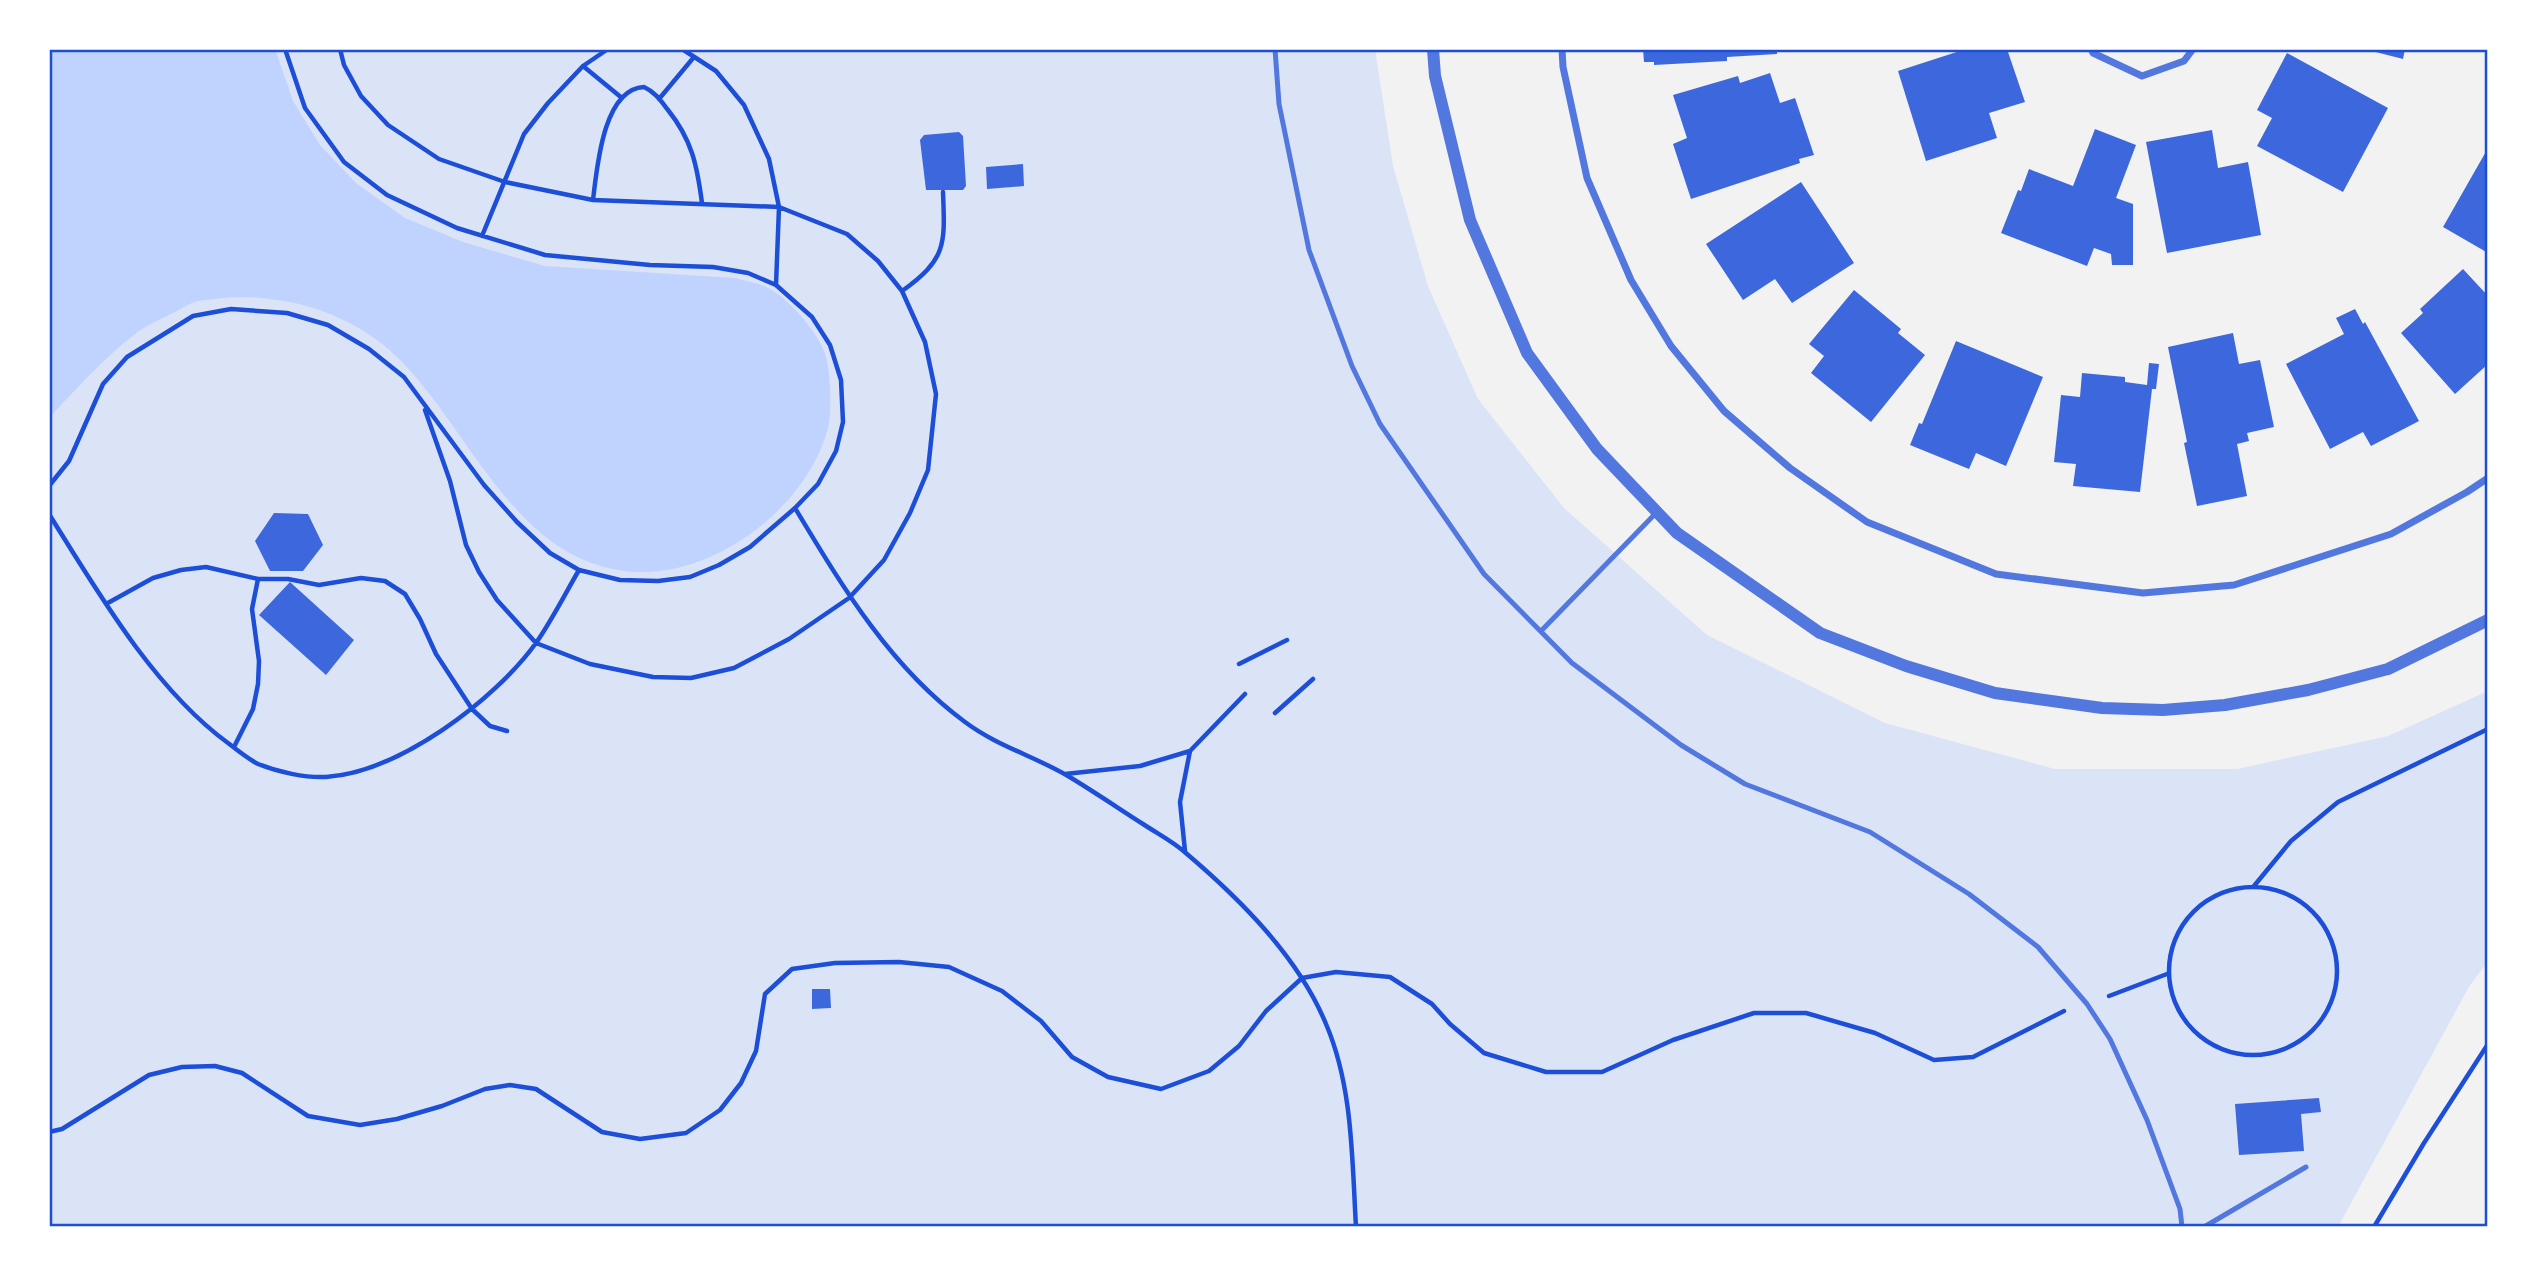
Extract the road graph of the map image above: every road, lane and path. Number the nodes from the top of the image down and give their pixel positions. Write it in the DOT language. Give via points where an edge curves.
graph roads {
  1 [pos="285,49"];
  2 [pos="340,49"];
  3 [pos="608,49"];
  4 [pos="682,49"];
  5 [pos="1275,49"];
  6 [pos="1433,49"];
  7 [pos="1562,49"];
  8 [pos="2091,49"];
  9 [pos="2193,49"];
  10 [pos="694,57"];
  11 [pos="583,66"];
  12 [pos="622,98"];
  13 [pos="659,99"];
  14 [pos="505,182"];
  15 [pos="943,191"];
  16 [pos="593,200"];
  17 [pos="702,204"];
  18 [pos="779,206"];
  19 [pos="482,236"];
  20 [pos="776,285"];
  21 [pos="902,291"];
  22 [pos="424,406"];
  23 [pos="2488,478"];
  24 [pos="49,486"];
  25 [pos="795,508"];
  26 [pos="1658,512"];
  27 [pos="49,514"];
  28 [pos="579,570"];
  29 [pos="258,579"];
  30 [pos="849,598"];
  31 [pos="106,604"];
  32 [pos="2488,620"];
  33 [pos="1541,631"];
  34 [pos="1287,639"];
  35 [pos="536,643"];
  36 [pos="1239,664"];
  37 [pos="1313,679"];
  38 [pos="1245,694"];
  39 [pos="472,709"];
  40 [pos="1275,713"];
  41 [pos="2488,729"];
  42 [pos="507,731"];
  43 [pos="234,747"];
  44 [pos="1190,751"];
  45 [pos="1065,774"];
  46 [pos="1185,852"];
  47 [pos="2254,886"];
  48 [pos="2167,974"];
  49 [pos="1302,978"];
  50 [pos="2087,1004"];
  51 [pos="2488,1044"];
  52 [pos="49,1132"];
  53 [pos="2306,1167"];
  54 [pos="1356,1227"];
  55 [pos="2182,1227"];
  56 [pos="2204,1227"];
  57 [pos="2374,1227"];
  1 -- 19 [label="path" via="306,108 344,162 387,195"];
  2 -- 14 [label="path" via="361,96 388,125 439,159"];
  3 -- 11 [label="path"];
  4 -- 10 [label="path"];
  5 -- 33 [label="lane" via="1279,104 1309,250 1352,366 1380,424 1483,574"];
  6 -- 26 [label="street" via="1435,76 1470,220 1527,353 1597,449"];
  7 -- 23 [label="street" via="1587,178 1631,280 1671,346 1724,411 1790,468 1867,522 1996,574 2143,593 2234,585 2391,534"];
  8 -- 9 [label="street" via="2142,76 2184,61"];
  10 -- 13 [label="path"];
  10 -- 18 [label="path" via="716,71 744,105 769,159"];
  11 -- 12 [label="path"];
  11 -- 14 [label="path" via="524,134"];
  12 -- 13 [label="path" via="633,88 644,87"];
  12 -- 16 [label="path" via="599,146"];
  13 -- 17 [label="path" via="691,146"];
  14 -- 16 [label="path"];
  14 -- 19 [label="path"];
  15 -- 21 [label="path" via="945,234 936,258 924,275"];
  16 -- 17 [label="path"];
  17 -- 18 [label="path"];
  18 -- 20 [label="path"];
  18 -- 21 [label="path" via="847,234 878,261"];
  19 -- 20 [label="path" via="545,256 713,267 747,272"];
  20 -- 25 [label="path" via="812,317 830,345 841,380 843,422 836,451 818,484"];
  21 -- 30 [label="path" via="925,342 936,394 928,470 911,513 884,560"];
  22 -- 24 [label="path" via="404,377 369,349 328,326 287,313 231,309 193,316 127,357 103,384 69,461"];
  22 -- 28 [label="path" via="517,522 550,553"];
  22 -- 35 [label="path" via="478,572"];
  25 -- 28 [label="path" via="750,547 690,578 620,580"];
  25 -- 30 [label="path"];
  26 -- 32 [label="street" via="1677,533 1820,633 1995,693 2048,702 2163,710 2225,705 2308,690 2388,669"];
  26 -- 33 [label="lane"];
  27 -- 31 [label="path"];
  28 -- 35 [label="path"];
  29 -- 31 [label="path" via="206,567 181,570 153,578"];
  29 -- 39 [label="path" via="319,585 361,578 385,581 405,594"];
  29 -- 43 [label="path" via="252,609 258,684 253,709"];
  30 -- 35 [label="path" via="789,639 734,668 691,678 653,677 590,664"];
  30 -- 45 [label="path" via="906,670 964,722 1008,749"];
  31 -- 43 [label="path" via="187,708"];
  33 -- 50 [label="lane" via="1572,663 1692,752 1745,784 1870,832 1969,894 2038,947"];
  34 -- 36 [label="path"];
  35 -- 39 [label="path"];
  37 -- 40 [label="path"];
  38 -- 44 [label="path"];
  39 -- 42 [label="path" via="490,726"];
  39 -- 43 [label="path" via="399,756 327,777 300,776 258,764"];
  41 -- 47 [label="path" via="2338,802 2291,841"];
  44 -- 45 [label="path" via="1140,766"];
  44 -- 46 [label="path" via="1180,802"];
  45 -- 46 [label="path"];
  46 -- 49 [label="path" via="1279,946"];
  47 -- 48 [label="path" via="2227,890 2202,902 2183,922 2171,947"];
  47 -- 48 [label="path" via="2282,891 2306,905 2325,926 2336,951 2337,980 2330,1006 2314,1030 2291,1046 2264,1055 2236,1054 2210,1044 2188,1026 2174,1002"];
  48 -- 50 [label="path"];
  49 -- 50 [label="path" via="1336,972 1390,977 1432,1004 1484,1053 1546,1072 1602,1072 1673,1040 1754,1013 1806,1013 1875,1033 1934,1060 1973,1057"];
  49 -- 52 [label="path" via="1266,1011 1239,1046 1209,1071 1161,1089 1108,1077 1072,1057 1041,1021 1002,991 949,967 835,963 792,969 765,994 755,1051 741,1083 720,1110 686,1133 640,1139 602,1132 536,1089 510,1085 397,1119 360,1125 308,1116 242,1073 215,1066 149,1075 62,1129"];
  49 -- 54 [label="path" via="1327,1024 1340,1066 1351,1136"];
  50 -- 55 [label="lane" via="2110,1039 2147,1120 2180,1209"];
  51 -- 57 [label="path"];
  53 -- 56 [label="lane"];
}
